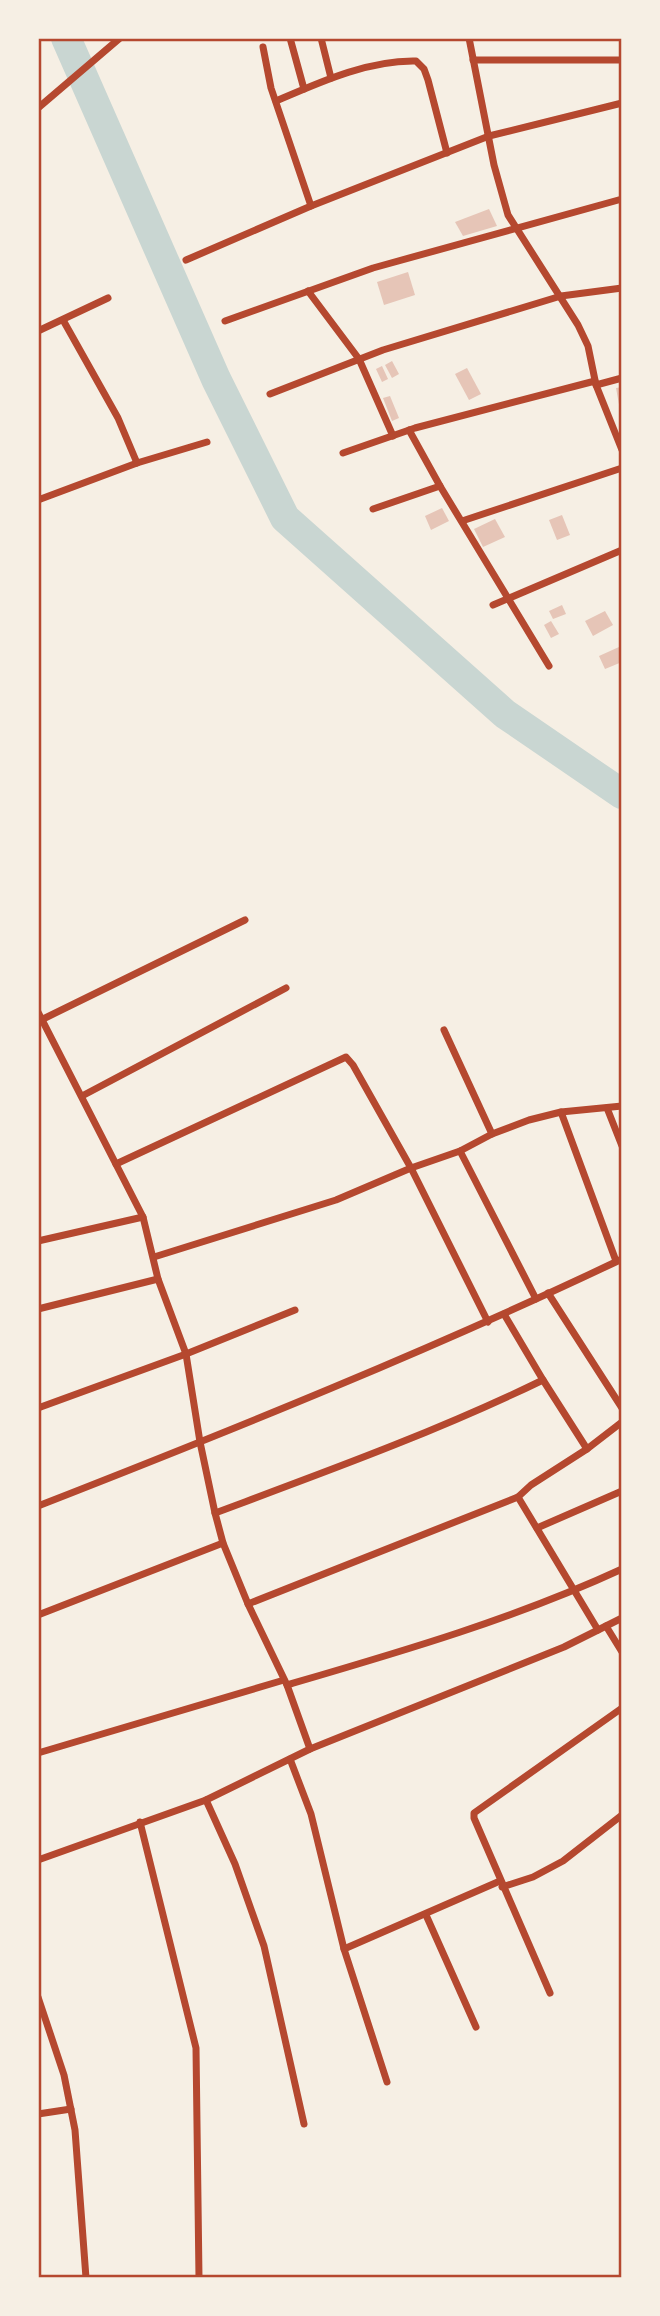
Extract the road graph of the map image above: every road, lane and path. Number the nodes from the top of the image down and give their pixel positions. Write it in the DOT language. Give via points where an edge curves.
graph roads {
  1 [pos="120,38"];
  2 [pos="290,38"];
  3 [pos="321,38"];
  4 [pos="469,38"];
  5 [pos="263,47"];
  6 [pos="473,60"];
  7 [pos="621,60"];
  8 [pos="331,78"];
  9 [pos="304,89"];
  10 [pos="276,101"];
  11 [pos="621,103"];
  12 [pos="38,108"];
  13 [pos="489,136"];
  14 [pos="447,153"];
  15 [pos="621,199"];
  16 [pos="311,206"];
  17 [pos="516,227"];
  18 [pos="186,260"];
  19 [pos="621,288"];
  20 [pos="309,291"];
  21 [pos="561,296"];
  22 [pos="108,298"];
  23 [pos="63,320"];
  24 [pos="225,321"];
  25 [pos="38,331"];
  26 [pos="359,359"];
  27 [pos="621,378"];
  28 [pos="595,383"];
  29 [pos="270,394"];
  30 [pos="408,430"];
  31 [pos="393,436"];
  32 [pos="620,440"];
  33 [pos="207,442"];
  34 [pos="621,450"];
  35 [pos="343,453"];
  36 [pos="138,463"];
  37 [pos="621,468"];
  38 [pos="440,486"];
  39 [pos="38,500"];
  40 [pos="373,509"];
  41 [pos="462,521"];
  42 [pos="621,550"];
  43 [pos="509,598"];
  44 [pos="493,606"];
  45 [pos="549,666"];
  46 [pos="245,920"];
  47 [pos="286,988"];
  48 [pos="40,1018"];
  49 [pos="444,1030"];
  50 [pos="82,1096"];
  51 [pos="621,1106"];
  52 [pos="607,1108"];
  53 [pos="561,1112"];
  54 [pos="492,1134"];
  55 [pos="621,1146"];
  56 [pos="460,1151"];
  57 [pos="116,1164"];
  58 [pos="411,1168"];
  59 [pos="143,1217"];
  60 [pos="38,1241"];
  61 [pos="153,1257"];
  62 [pos="619,1260"];
  63 [pos="158,1279"];
  64 [pos="548,1293"];
  65 [pos="536,1299"];
  66 [pos="38,1309"];
  67 [pos="295,1310"];
  68 [pos="504,1314"];
  69 [pos="488,1322"];
  70 [pos="186,1354"];
  71 [pos="543,1380"];
  72 [pos="38,1408"];
  73 [pos="621,1408"];
  74 [pos="621,1422"];
  75 [pos="200,1442"];
  76 [pos="587,1449"];
  77 [pos="621,1491"];
  78 [pos="518,1497"];
  79 [pos="38,1506"];
  80 [pos="215,1513"];
  81 [pos="537,1528"];
  82 [pos="223,1543"];
  83 [pos="621,1569"];
  84 [pos="574,1592"];
  85 [pos="248,1604"];
  86 [pos="38,1615"];
  87 [pos="621,1618"];
  88 [pos="606,1626"];
  89 [pos="598,1630"];
  90 [pos="621,1652"];
  91 [pos="286,1683"];
  92 [pos="621,1708"];
  93 [pos="310,1749"];
  94 [pos="38,1753"];
  95 [pos="290,1759"];
  96 [pos="206,1800"];
  97 [pos="621,1815"];
  98 [pos="140,1822"];
  99 [pos="38,1860"];
  100 [pos="501,1884"];
  101 [pos="426,1915"];
  102 [pos="344,1949"];
  103 [pos="550,1993"];
  104 [pos="38,1997"];
  105 [pos="476,2027"];
  106 [pos="387,2082"];
  107 [pos="71,2109"];
  108 [pos="38,2114"];
  109 [pos="304,2124"];
  110 [pos="86,2277"];
  111 [pos="199,2277"];
  1 -- 12 [label="street"];
  2 -- 9 [label="street"];
  3 -- 8 [label="street"];
  4 -- 6 [label="street"];
  5 -- 10 [label="street"];
  6 -- 7 [label="street"];
  6 -- 13 [label="street"];
  8 -- 9 [label="street"];
  8 -- 14 [label="street" via="416,61 428,80"];
  9 -- 10 [label="street"];
  10 -- 16 [label="street"];
  11 -- 13 [label="street"];
  13 -- 14 [label="street"];
  13 -- 17 [label="street" via="508,215"];
  14 -- 16 [label="street"];
  15 -- 17 [label="street"];
  16 -- 18 [label="street"];
  17 -- 20 [label="street"];
  17 -- 21 [label="street"];
  19 -- 21 [label="street"];
  20 -- 24 [label="street"];
  20 -- 26 [label="street"];
  21 -- 26 [label="street"];
  21 -- 28 [label="street" via="587,346"];
  22 -- 23 [label="street"];
  23 -- 25 [label="street"];
  23 -- 36 [label="street"];
  26 -- 29 [label="street"];
  26 -- 31 [label="street"];
  27 -- 28 [label="street"];
  28 -- 30 [label="street"];
  28 -- 32 [label="street"];
  30 -- 31 [label="street"];
  30 -- 38 [label="street"];
  31 -- 35 [label="street"];
  32 -- 34 [label="street"];
  33 -- 36 [label="street"];
  36 -- 39 [label="street"];
  37 -- 41 [label="street"];
  38 -- 40 [label="street"];
  38 -- 41 [label="street"];
  41 -- 43 [label="street"];
  42 -- 43 [label="street"];
  43 -- 44 [label="street"];
  43 -- 45 [label="street"];
  46 -- 48 [label="street"];
  47 -- 50 [label="street"];
  48 -- 50 [label="street"];
  49 -- 54 [label="street"];
  50 -- 57 [label="street"];
  51 -- 52 [label="street"];
  52 -- 53 [label="street"];
  52 -- 55 [label="street"];
  53 -- 54 [label="street"];
  53 -- 62 [label="street"];
  54 -- 56 [label="street"];
  56 -- 58 [label="street"];
  56 -- 65 [label="street"];
  57 -- 58 [label="street" via="346,1057"];
  57 -- 59 [label="street"];
  58 -- 61 [label="street" via="336,1200"];
  58 -- 69 [label="street"];
  59 -- 60 [label="street"];
  59 -- 61 [label="street"];
  61 -- 63 [label="street"];
  62 -- 64 [label="street"];
  63 -- 66 [label="street"];
  63 -- 70 [label="street"];
  64 -- 65 [label="street"];
  64 -- 73 [label="street"];
  65 -- 68 [label="street"];
  67 -- 70 [label="street"];
  68 -- 69 [label="street"];
  68 -- 71 [label="street"];
  69 -- 75 [label="street"];
  70 -- 72 [label="street"];
  70 -- 75 [label="street"];
  71 -- 76 [label="street"];
  71 -- 80 [label="street" via="390,1447"];
  74 -- 76 [label="street"];
  75 -- 79 [label="street"];
  75 -- 80 [label="street"];
  76 -- 78 [label="street"];
  77 -- 81 [label="street"];
  78 -- 81 [label="street"];
  78 -- 85 [label="street"];
  80 -- 82 [label="street"];
  81 -- 84 [label="street"];
  82 -- 85 [label="street"];
  82 -- 86 [label="street"];
  83 -- 84 [label="street"];
  84 -- 89 [label="street"];
  84 -- 91 [label="street" via="427,1644"];
  85 -- 91 [label="street"];
  87 -- 88 [label="street"];
  88 -- 89 [label="street"];
  88 -- 90 [label="street"];
  89 -- 93 [label="street"];
  91 -- 93 [label="street"];
  91 -- 94 [label="street"];
  92 -- 100 [label="street" via="476,1809 474,1818"];
  93 -- 95 [label="street"];
  95 -- 96 [label="street"];
  95 -- 102 [label="street" via="311,1814"];
  96 -- 98 [label="street"];
  96 -- 109 [label="street" via="264,1946"];
  97 -- 100 [label="street" via="563,1861 534,1877"];
  98 -- 99 [label="street"];
  98 -- 111 [label="street" via="196,2048"];
  100 -- 101 [label="street"];
  100 -- 103 [label="street"];
  101 -- 102 [label="street"];
  101 -- 105 [label="street"];
  102 -- 106 [label="street"];
  104 -- 107 [label="street"];
  107 -- 108 [label="street"];
  107 -- 110 [label="street"];
}
